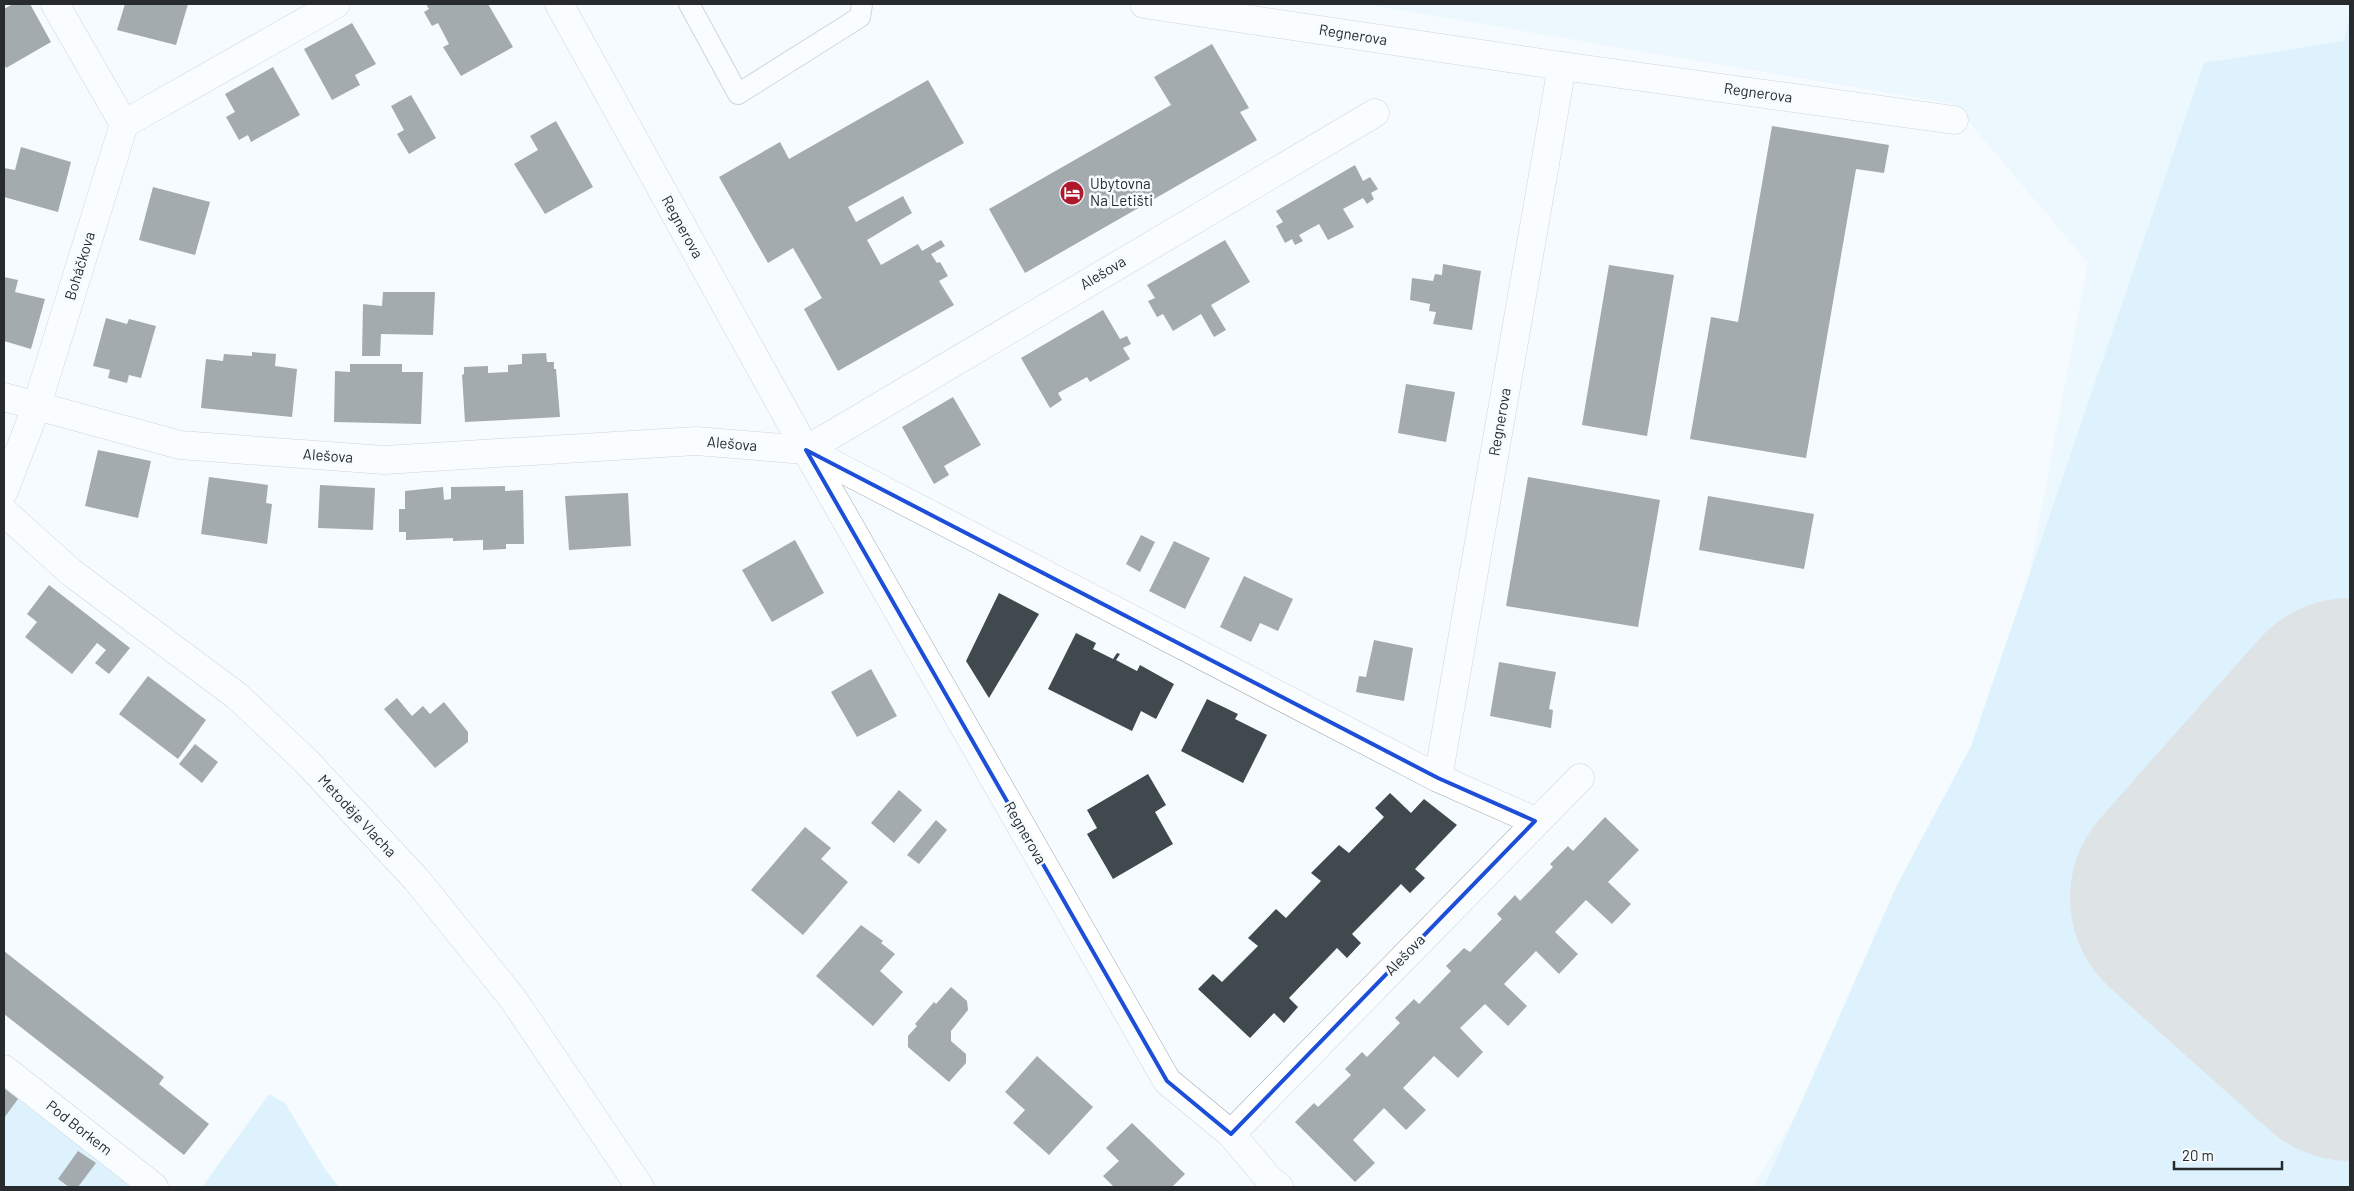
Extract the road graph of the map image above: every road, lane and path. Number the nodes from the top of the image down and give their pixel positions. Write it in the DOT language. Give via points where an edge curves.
graph roads {
  1 [pos="55,4"];
  2 [pos="336,4"];
  3 [pos="559,4"];
  4 [pos="689,4"];
  5 [pos="862,4"];
  6 [pos="1144,4"];
  7 [pos="1562,66"];
  8 [pos="1375,113"];
  9 [pos="1954,120"];
  10 [pos="124,124"];
  11 [pos="4,397"];
  12 [pos="36,408"];
  13 [pos="806,450"];
  14 [pos="4,491"];
  15 [pos="4,512"];
  16 [pos="1438,778"];
  17 [pos="1580,778"];
  18 [pos="1535,821"];
  19 [pos="4,1069"];
  20 [pos="1231,1134"];
  21 [pos="1270,1185"];
  22 [pos="154,1187"];
  23 [pos="640,1187"];
  1 -- 10 [label="street"];
  2 -- 10 [label="street"];
  3 -- 13 [label="street, Regnerova"];
  4 -- 5 [label="lane" via="738,94 860,17"];
  6 -- 7 [label="street, Regnerova"];
  7 -- 9 [label="street, Regnerova"];
  7 -- 16 [label="street, Regnerova"];
  8 -- 13 [label="street, Alešova"];
  10 -- 12 [label="street, Boháčkova"];
  11 -- 12 [label="street, Alešova"];
  12 -- 13 [label="street, Alešova" via="180,446 384,460 696,441"];
  12 -- 14 [label="street"];
  13 -- 16 [label="street"];
  13 -- 20 [label="street, Regnerova" via="1166,1081"];
  15 -- 23 [label="street, Metoděje Vlacha" via="72,573 237,696 312,768 416,879 513,999"];
  16 -- 18 [label="street"];
  17 -- 18 [label="street, Alešova"];
  18 -- 20 [label="street, Alešova"];
  19 -- 22 [label="street, Pod Borkem"];
  20 -- 21 [label="street, Regnerova"];
}
